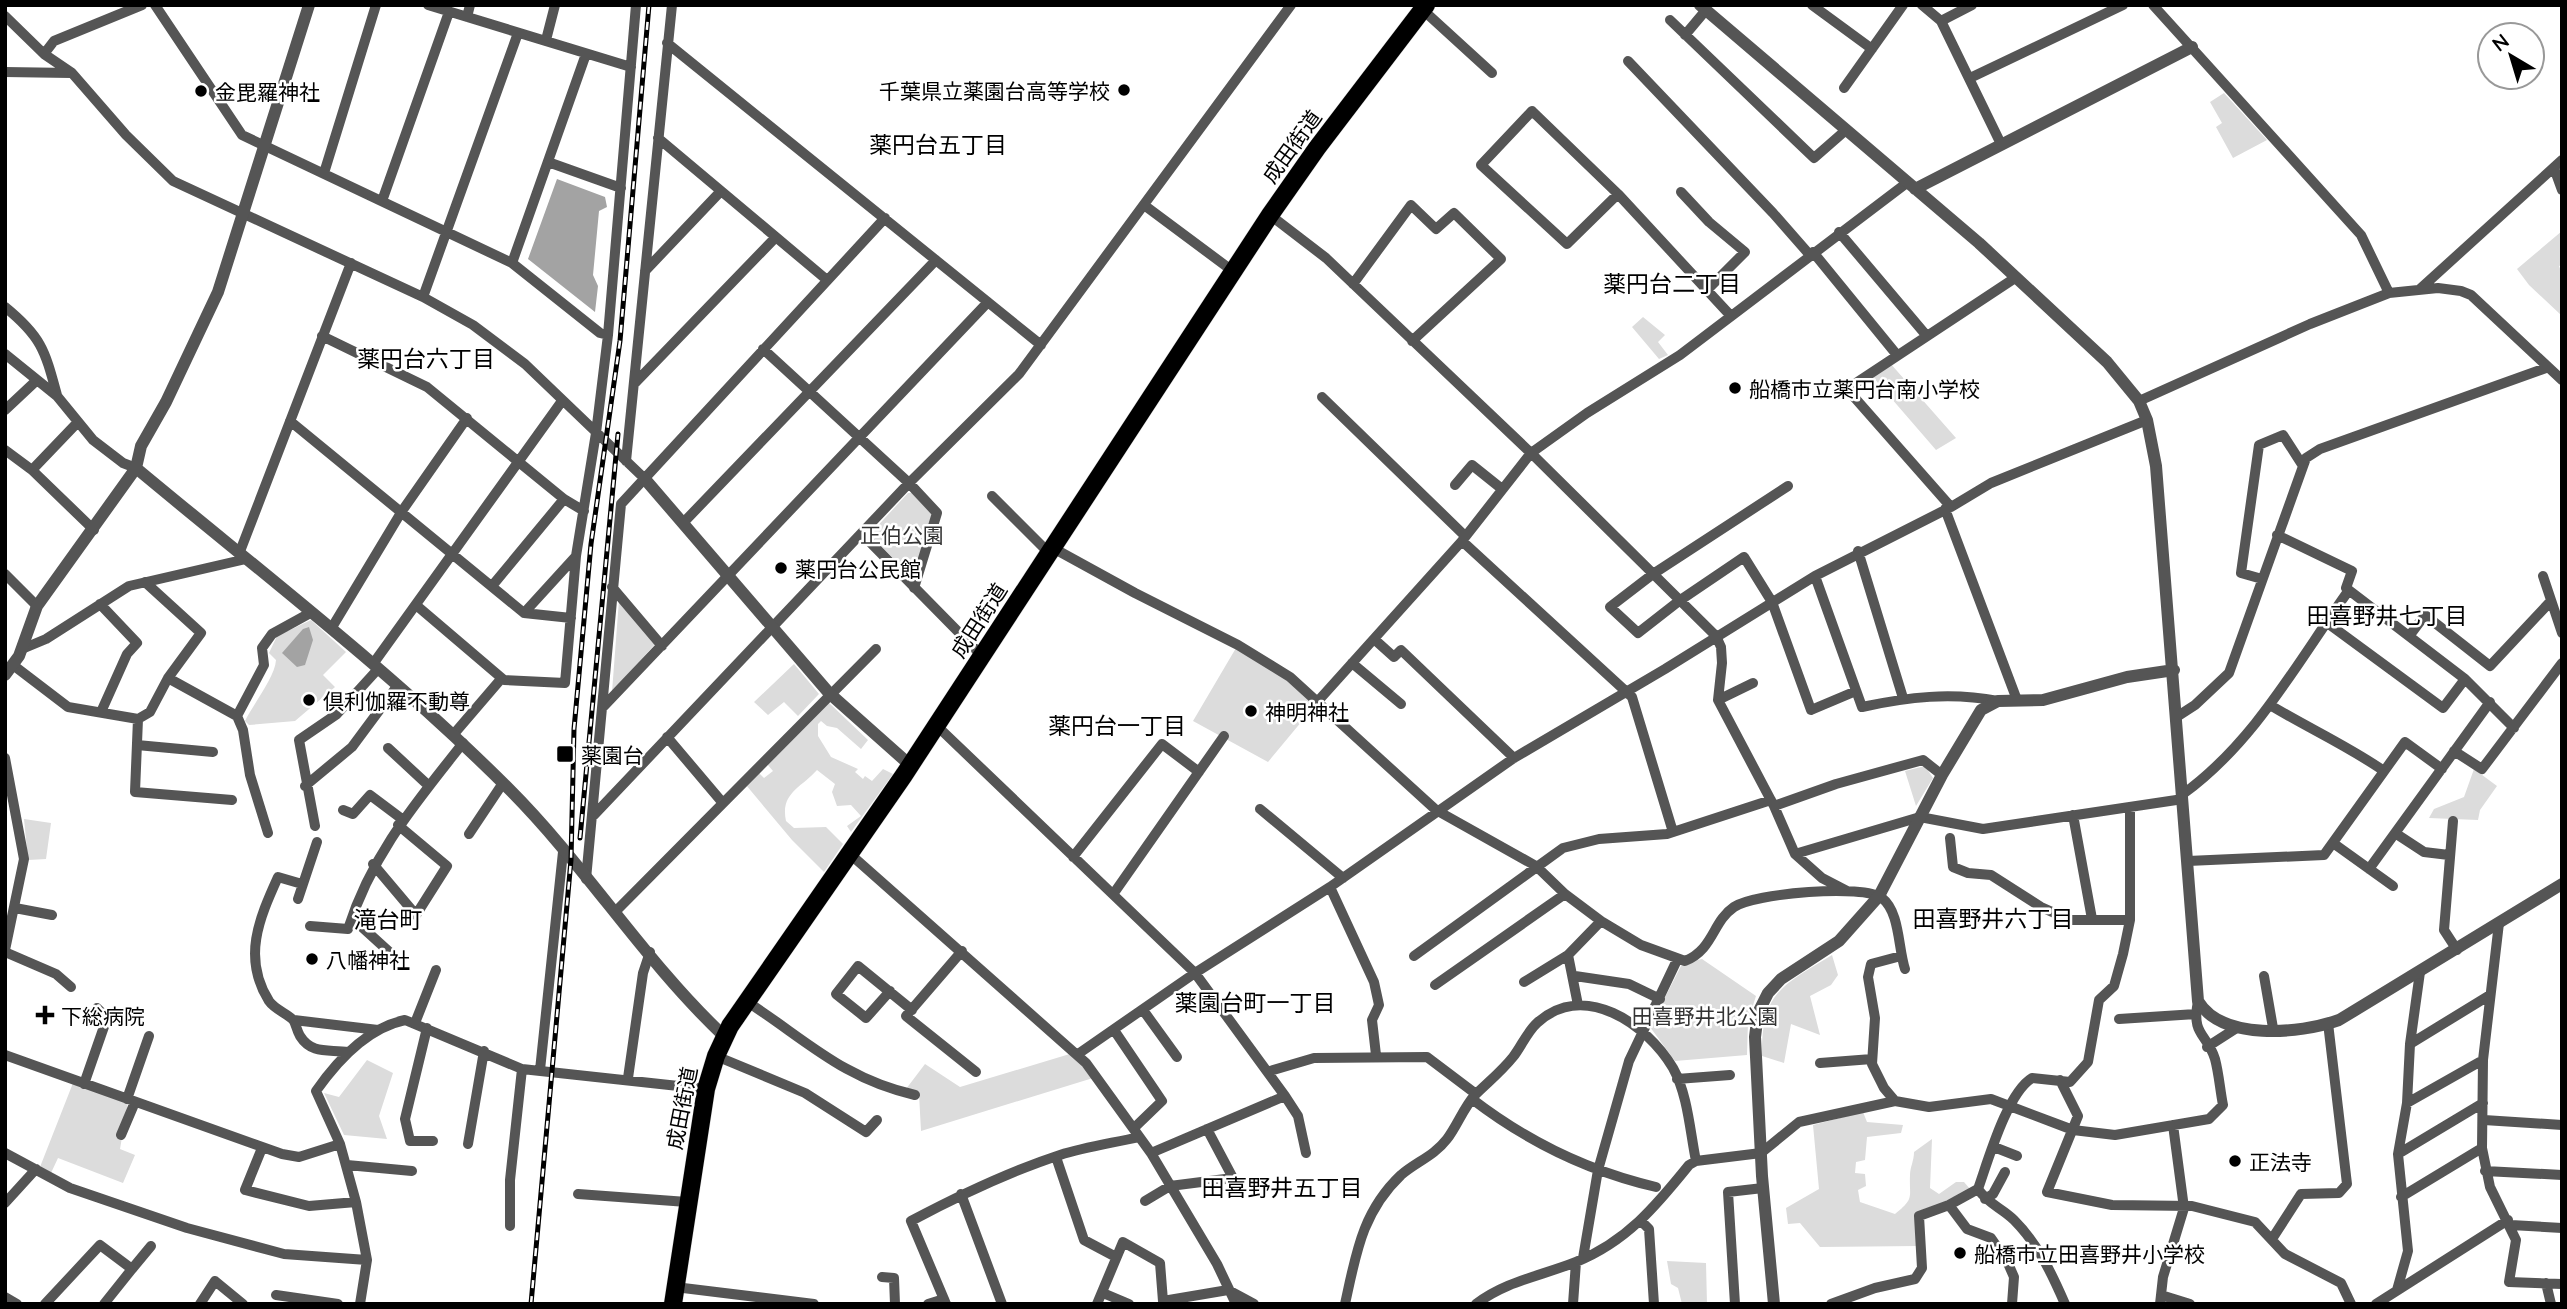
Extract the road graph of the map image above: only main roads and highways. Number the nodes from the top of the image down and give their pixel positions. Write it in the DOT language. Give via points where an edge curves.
graph roads {
  1 [pos="1424,7"];
  2 [pos="674,1296"];
  1 -- 2 [label="highway, 成田街道" via="1270,215 910,765 724,1036 706,1089"];
}
